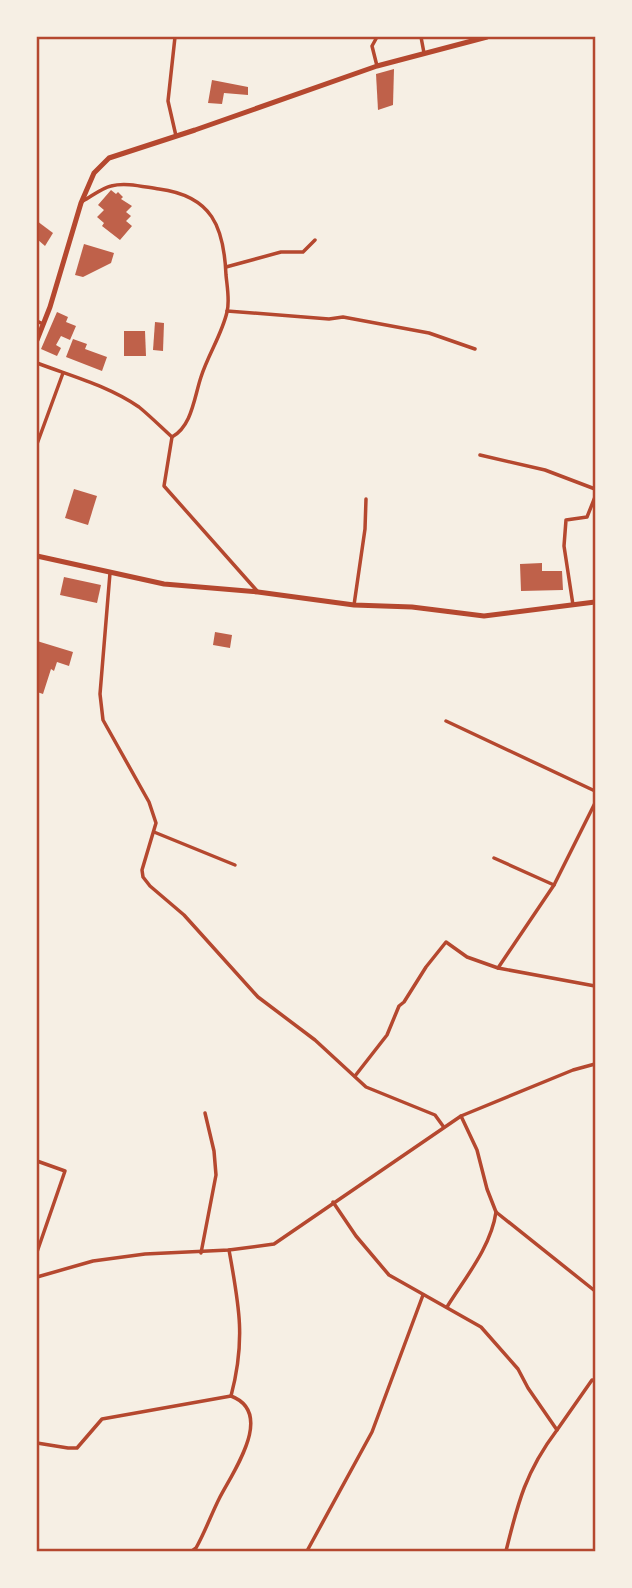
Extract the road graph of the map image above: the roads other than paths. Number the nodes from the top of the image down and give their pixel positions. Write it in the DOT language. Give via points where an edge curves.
graph roads {
  1 [pos="175,37"];
  2 [pos="377,37"];
  3 [pos="421,37"];
  4 [pos="487,37"];
  5 [pos="424,53"];
  6 [pos="377,66"];
  7 [pos="176,136"];
  8 [pos="81,203"];
  9 [pos="315,240"];
  10 [pos="226,267"];
  11 [pos="228,311"];
  12 [pos="40,322"];
  13 [pos="37,340"];
  14 [pos="475,349"];
  15 [pos="37,363"];
  16 [pos="63,373"];
  17 [pos="172,437"];
  18 [pos="37,444"];
  19 [pos="480,455"];
  20 [pos="595,489"];
  21 [pos="595,497"];
  22 [pos="366,499"];
  23 [pos="37,557"];
  24 [pos="110,572"];
  25 [pos="258,592"];
  26 [pos="595,602"];
  27 [pos="354,605"];
  28 [pos="573,605"];
  29 [pos="446,721"];
  30 [pos="595,790"];
  31 [pos="595,803"];
  32 [pos="154,832"];
  33 [pos="494,858"];
  34 [pos="235,865"];
  35 [pos="554,885"];
  36 [pos="498,968"];
  37 [pos="595,986"];
  38 [pos="595,1064"];
  39 [pos="355,1076"];
  40 [pos="205,1113"];
  41 [pos="461,1116"];
  42 [pos="443,1126"];
  43 [pos="37,1161"];
  44 [pos="333,1202"];
  45 [pos="496,1212"];
  46 [pos="229,1250"];
  47 [pos="37,1252"];
  48 [pos="201,1252"];
  49 [pos="37,1277"];
  50 [pos="595,1291"];
  51 [pos="423,1295"];
  52 [pos="447,1307"];
  53 [pos="595,1381"];
  54 [pos="231,1396"];
  55 [pos="557,1430"];
  56 [pos="37,1443"];
  57 [pos="192,1551"];
  58 [pos="307,1551"];
  59 [pos="506,1551"];
  1 -- 7 [label="street" via="168,101"];
  2 -- 6 [label="street" via="372,46"];
  3 -- 5 [label="street"];
  4 -- 5 [label="main road"];
  5 -- 6 [label="main road"];
  6 -- 7 [label="main road"];
  7 -- 8 [label="main road" via="109,158 94,173"];
  8 -- 10 [label="street" via="110,186 121,185 185,197 207,209 219,228"];
  8 -- 12 [label="main road"];
  9 -- 10 [label="street" via="303,252 281,252"];
  10 -- 11 [label="street"];
  11 -- 14 [label="street" via="343,317 429,333"];
  11 -- 17 [label="street" via="201,374 187,423"];
  12 -- 13 [label="main road"];
  15 -- 16 [label="street"];
  16 -- 17 [label="street" via="103,387 139,407"];
  16 -- 18 [label="street"];
  17 -- 25 [label="street" via="164,486"];
  19 -- 20 [label="street" via="545,470"];
  21 -- 28 [label="street" via="587,517 566,520 564,546"];
  22 -- 27 [label="street"];
  23 -- 24 [label="main road"];
  24 -- 25 [label="main road" via="164,584"];
  24 -- 32 [label="street" via="100,694 103,720 149,802"];
  25 -- 27 [label="main road"];
  26 -- 28 [label="main road"];
  27 -- 28 [label="main road" via="484,616"];
  29 -- 30 [label="street"];
  31 -- 35 [label="street"];
  32 -- 34 [label="street"];
  32 -- 39 [label="street" via="142,870 150,886 184,915 258,997"];
  33 -- 35 [label="street"];
  35 -- 36 [label="street"];
  36 -- 37 [label="street"];
  36 -- 39 [label="street" via="467,957 446,942"];
  38 -- 41 [label="street"];
  39 -- 42 [label="street" via="372,1089 435,1115"];
  40 -- 48 [label="street" via="216,1175"];
  41 -- 42 [label="street"];
  41 -- 45 [label="street"];
  42 -- 44 [label="street"];
  43 -- 47 [label="street" via="65,1171"];
  44 -- 46 [label="street" via="274,1244"];
  44 -- 51 [label="street" via="389,1275"];
  45 -- 50 [label="street"];
  45 -- 52 [label="street" via="482,1251"];
  46 -- 48 [label="street"];
  46 -- 54 [label="street" via="241,1323"];
  48 -- 49 [label="street" via="93,1261"];
  51 -- 52 [label="street"];
  51 -- 58 [label="street" via="372,1432"];
  52 -- 55 [label="street" via="481,1327 501,1348"];
  53 -- 55 [label="street"];
  54 -- 56 [label="street" via="102,1419 77,1448"];
  54 -- 57 [label="street" via="246,1407 249,1438 234,1476"];
  55 -- 59 [label="street" via="529,1473"];
}
